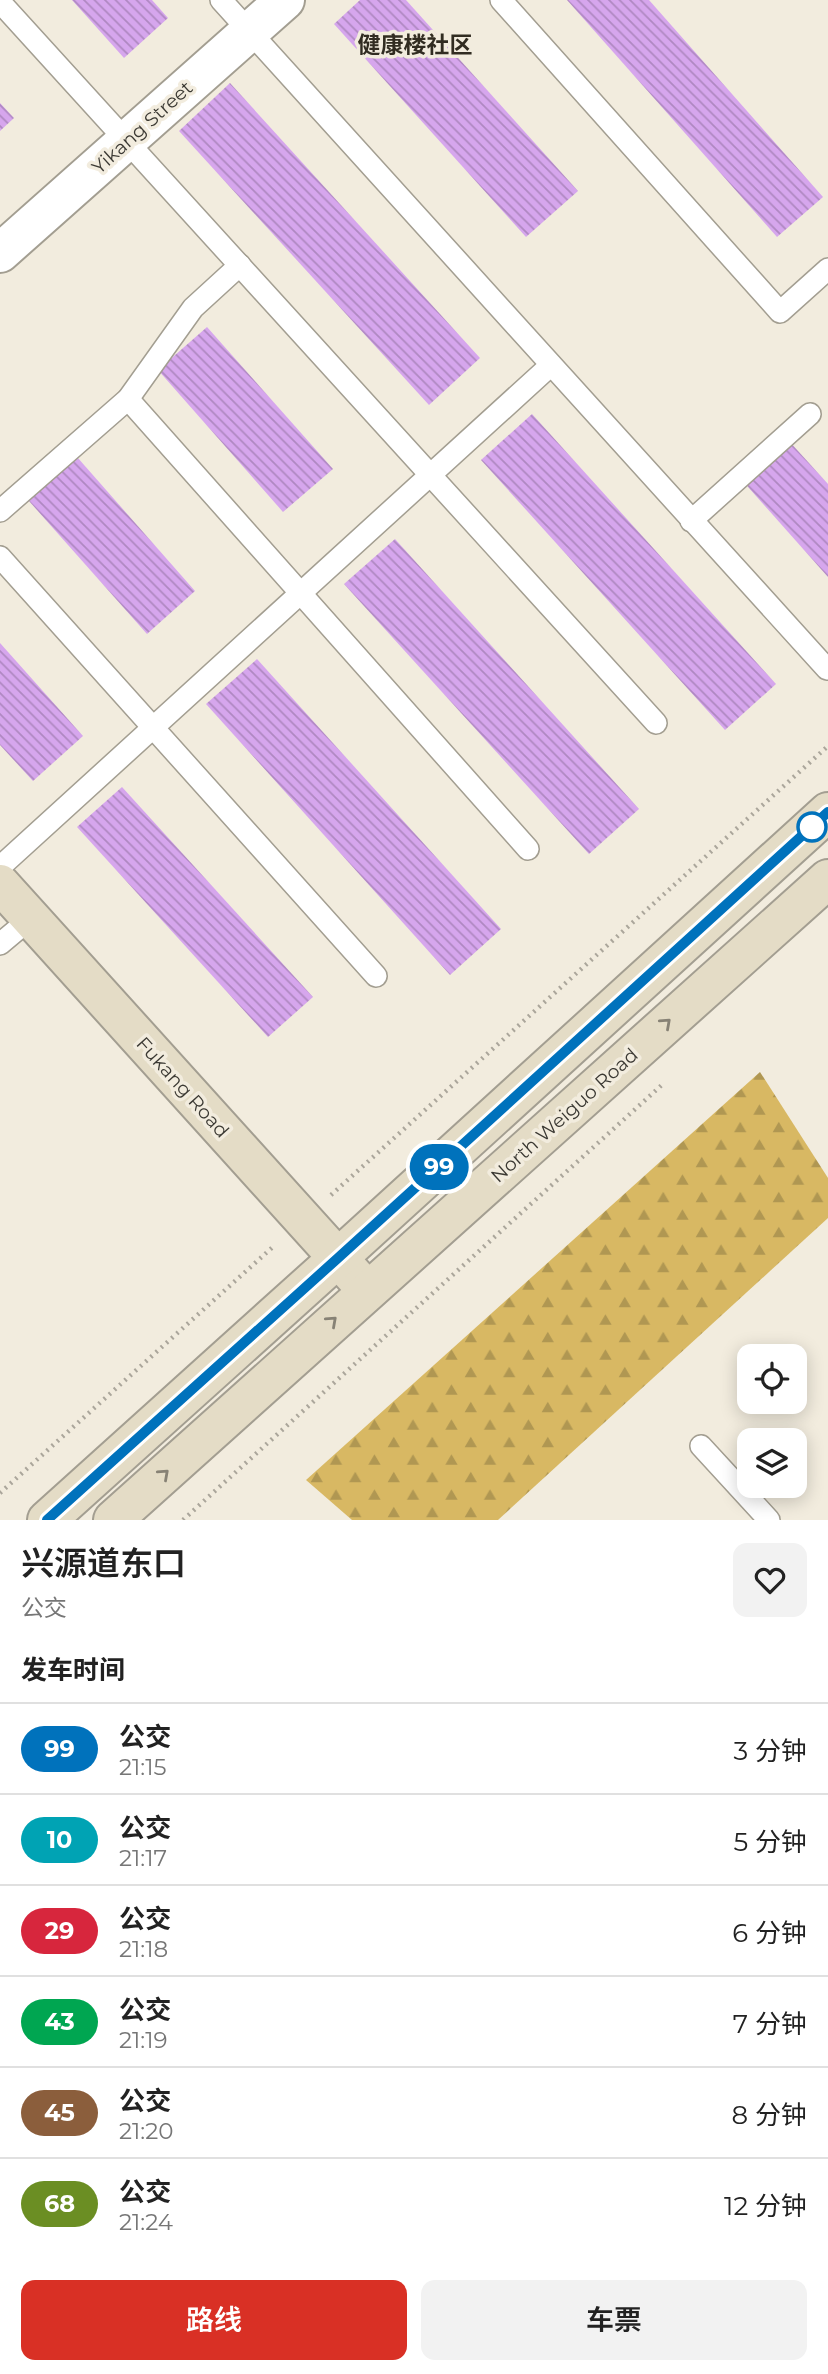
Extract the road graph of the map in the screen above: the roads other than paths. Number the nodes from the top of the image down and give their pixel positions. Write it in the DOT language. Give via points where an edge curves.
graph roads {
  1 [pos="221,0"];
  2 [pos="285,0"];
  3 [pos="501,0"];
  4 [pos="0,2"];
  5 [pos="249,31"];
  6 [pos="126,141"];
  7 [pos="0,253"];
  8 [pos="240,265"];
  9 [pos="828,269"];
  10 [pos="551,365"];
  11 [pos="128,399"];
  12 [pos="810,414"];
  13 [pos="430,475"];
  14 [pos="0,511"];
  15 [pos="691,521"];
  16 [pos="0,556"];
  17 [pos="300,593"];
  18 [pos="827,669"];
  19 [pos="656,723"];
  20 [pos="153,727"];
  21 [pos="828,812"];
  22 [pos="528,849"];
  23 [pos="0,867"];
  24 [pos="0,884"];
  25 [pos="822,895"];
  26 [pos="30,918"];
  27 [pos="0,944"];
  28 [pos="376,976"];
  29 [pos="338,1258"];
  30 [pos="367,1290"];
  31 [pos="701,1446"];
  32 [pos="47,1520"];
  33 [pos="113,1520"];
  34 [pos="769,1520"];
  1 -- 5 [label="lane"];
  2 -- 5 [label="street, Yikang Street"];
  3 -- 9 [label="lane" via="780,312"];
  4 -- 6 [label="lane"];
  5 -- 6 [label="street, Yikang Street"];
  5 -- 10 [label="lane"];
  6 -- 7 [label="street, Yikang Street"];
  6 -- 8 [label="lane"];
  8 -- 11 [label="lane" via="193,308"];
  8 -- 13 [label="lane"];
  10 -- 13 [label="lane"];
  10 -- 15 [label="lane"];
  11 -- 14 [label="lane"];
  11 -- 17 [label="lane"];
  12 -- 15 [label="lane"];
  13 -- 17 [label="lane"];
  13 -- 19 [label="lane"];
  15 -- 18 [label="lane"];
  16 -- 20 [label="lane"];
  17 -- 20 [label="lane"];
  17 -- 22 [label="lane"];
  20 -- 23 [label="lane"];
  20 -- 28 [label="lane"];
  21 -- 29 [label="main road"];
  24 -- 26 [label="main road, Fukang Road"];
  30 -- 25 [label="main road, North Weiguo Road, one-way"];
  26 -- 27 [label="lane"];
  26 -- 29 [label="main road, Fukang Road"];
  29 -- 30 [label="main road, Fukang Road"];
  29 -- 32 [label="main road"];
  33 -- 30 [label="main road, North Weiguo Road, one-way"];
  31 -- 34 [label="lane"];
}
